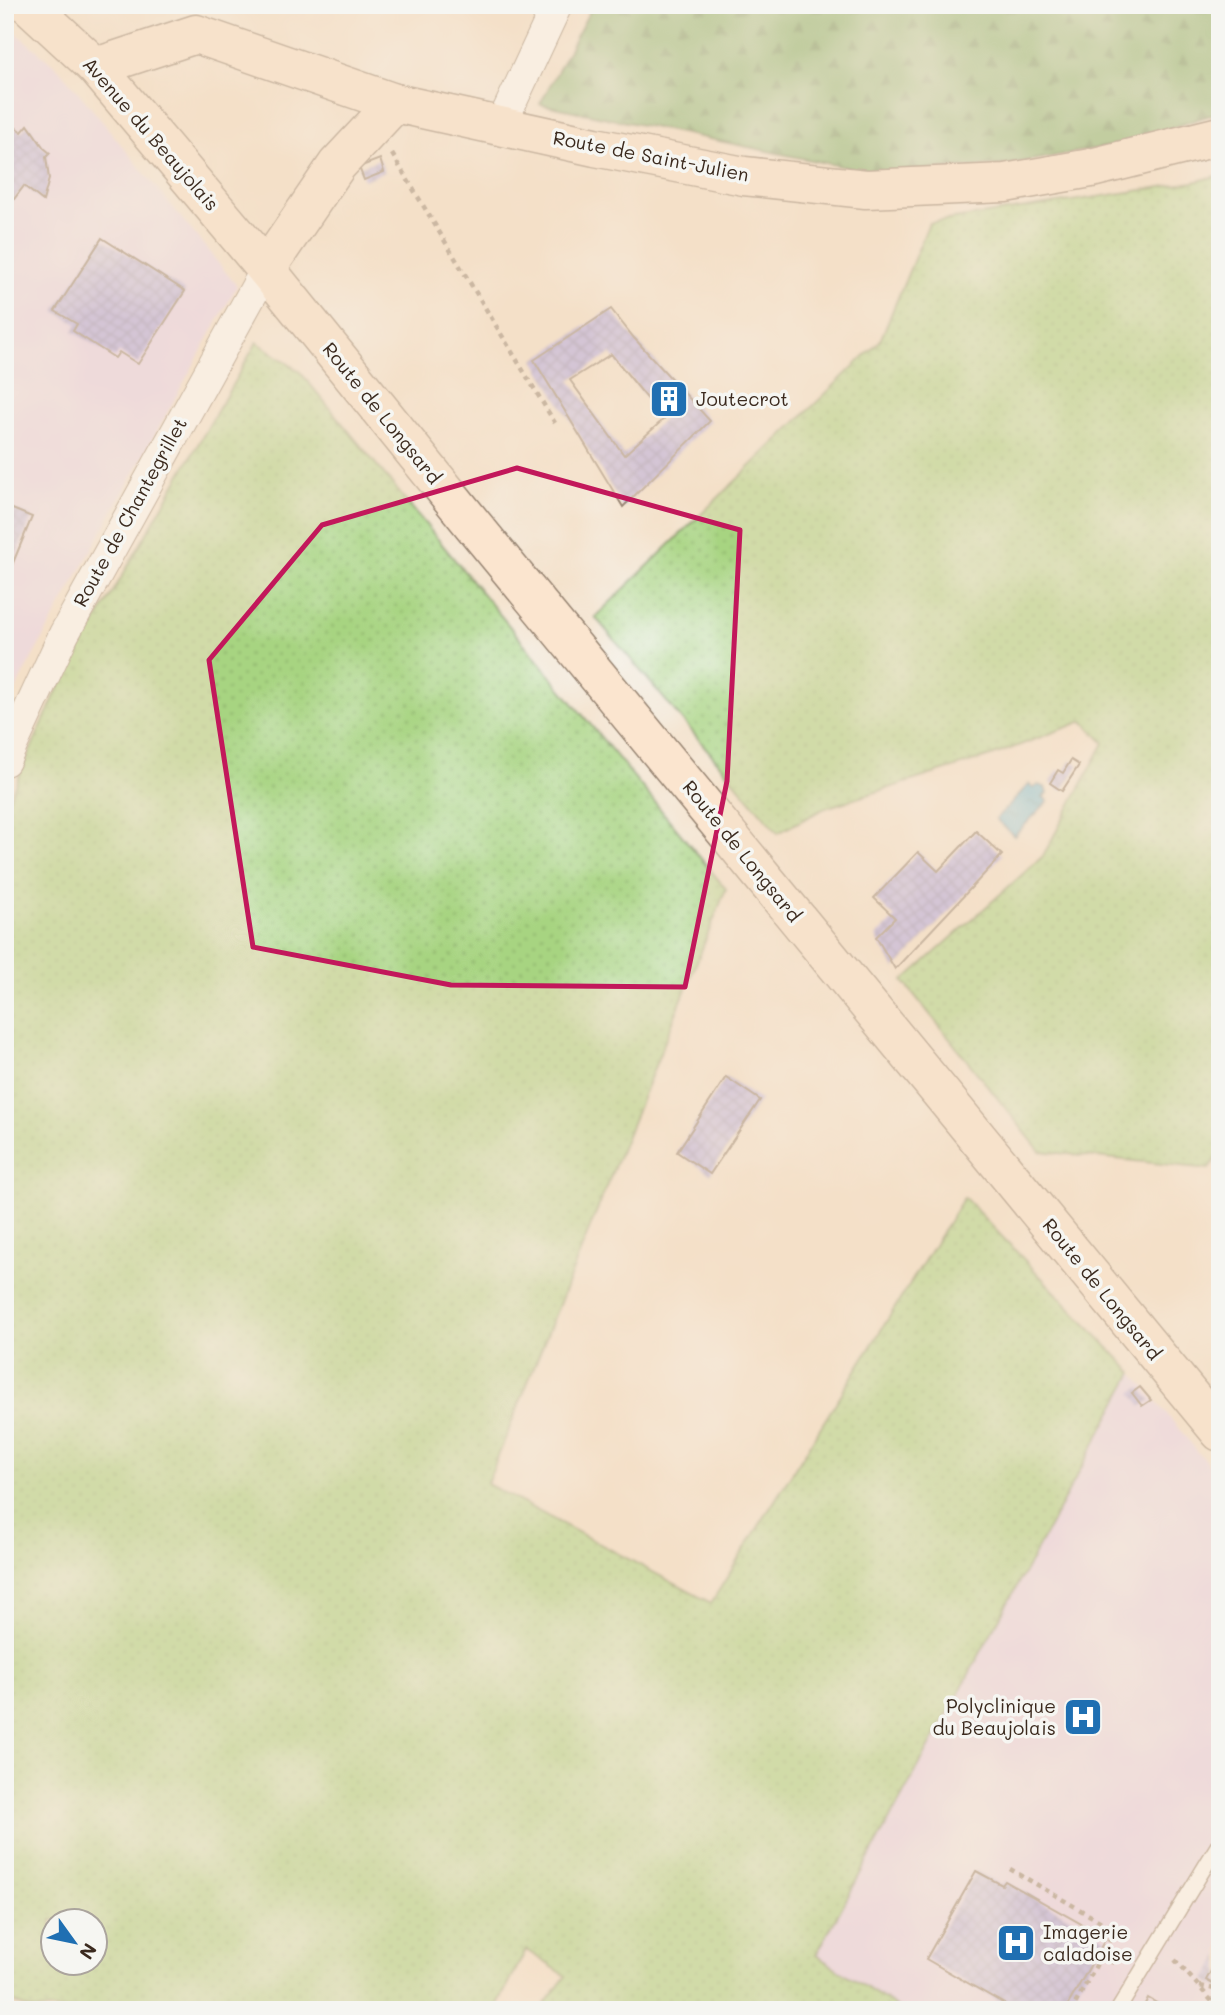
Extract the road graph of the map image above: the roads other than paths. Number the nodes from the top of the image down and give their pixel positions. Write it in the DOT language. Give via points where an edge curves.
graph roads {
  1 [pos="29,5"];
  2 [pos="557,5"];
  3 [pos="96,67"];
  4 [pos="385,114"];
  5 [pos="501,125"];
  6 [pos="1220,136"];
  7 [pos="266,269"];
  8 [pos="5,761"];
  9 [pos="1220,1432"];
  10 [pos="1220,1842"];
  11 [pos="1118,2010"];
  1 -- 3 [label="main road, Avenue du Beaujolais"];
  2 -- 5 [label="street"];
  3 -- 4 [label="main road, Route de Saint-Julien" via="196,34"];
  3 -- 7 [label="main road, Avenue du Beaujolais"];
  4 -- 5 [label="main road, Route de Saint-Julien"];
  4 -- 7 [label="main road" via="337,164"];
  5 -- 6 [label="main road, Route de Saint-Julien" via="744,176 866,189 1005,183 1091,168"];
  7 -- 8 [label="street, Route de Chantegrillet" via="64,634"];
  7 -- 9 [label="main road, Route de Longsard"];
  10 -- 11 [label="lane"];
}
